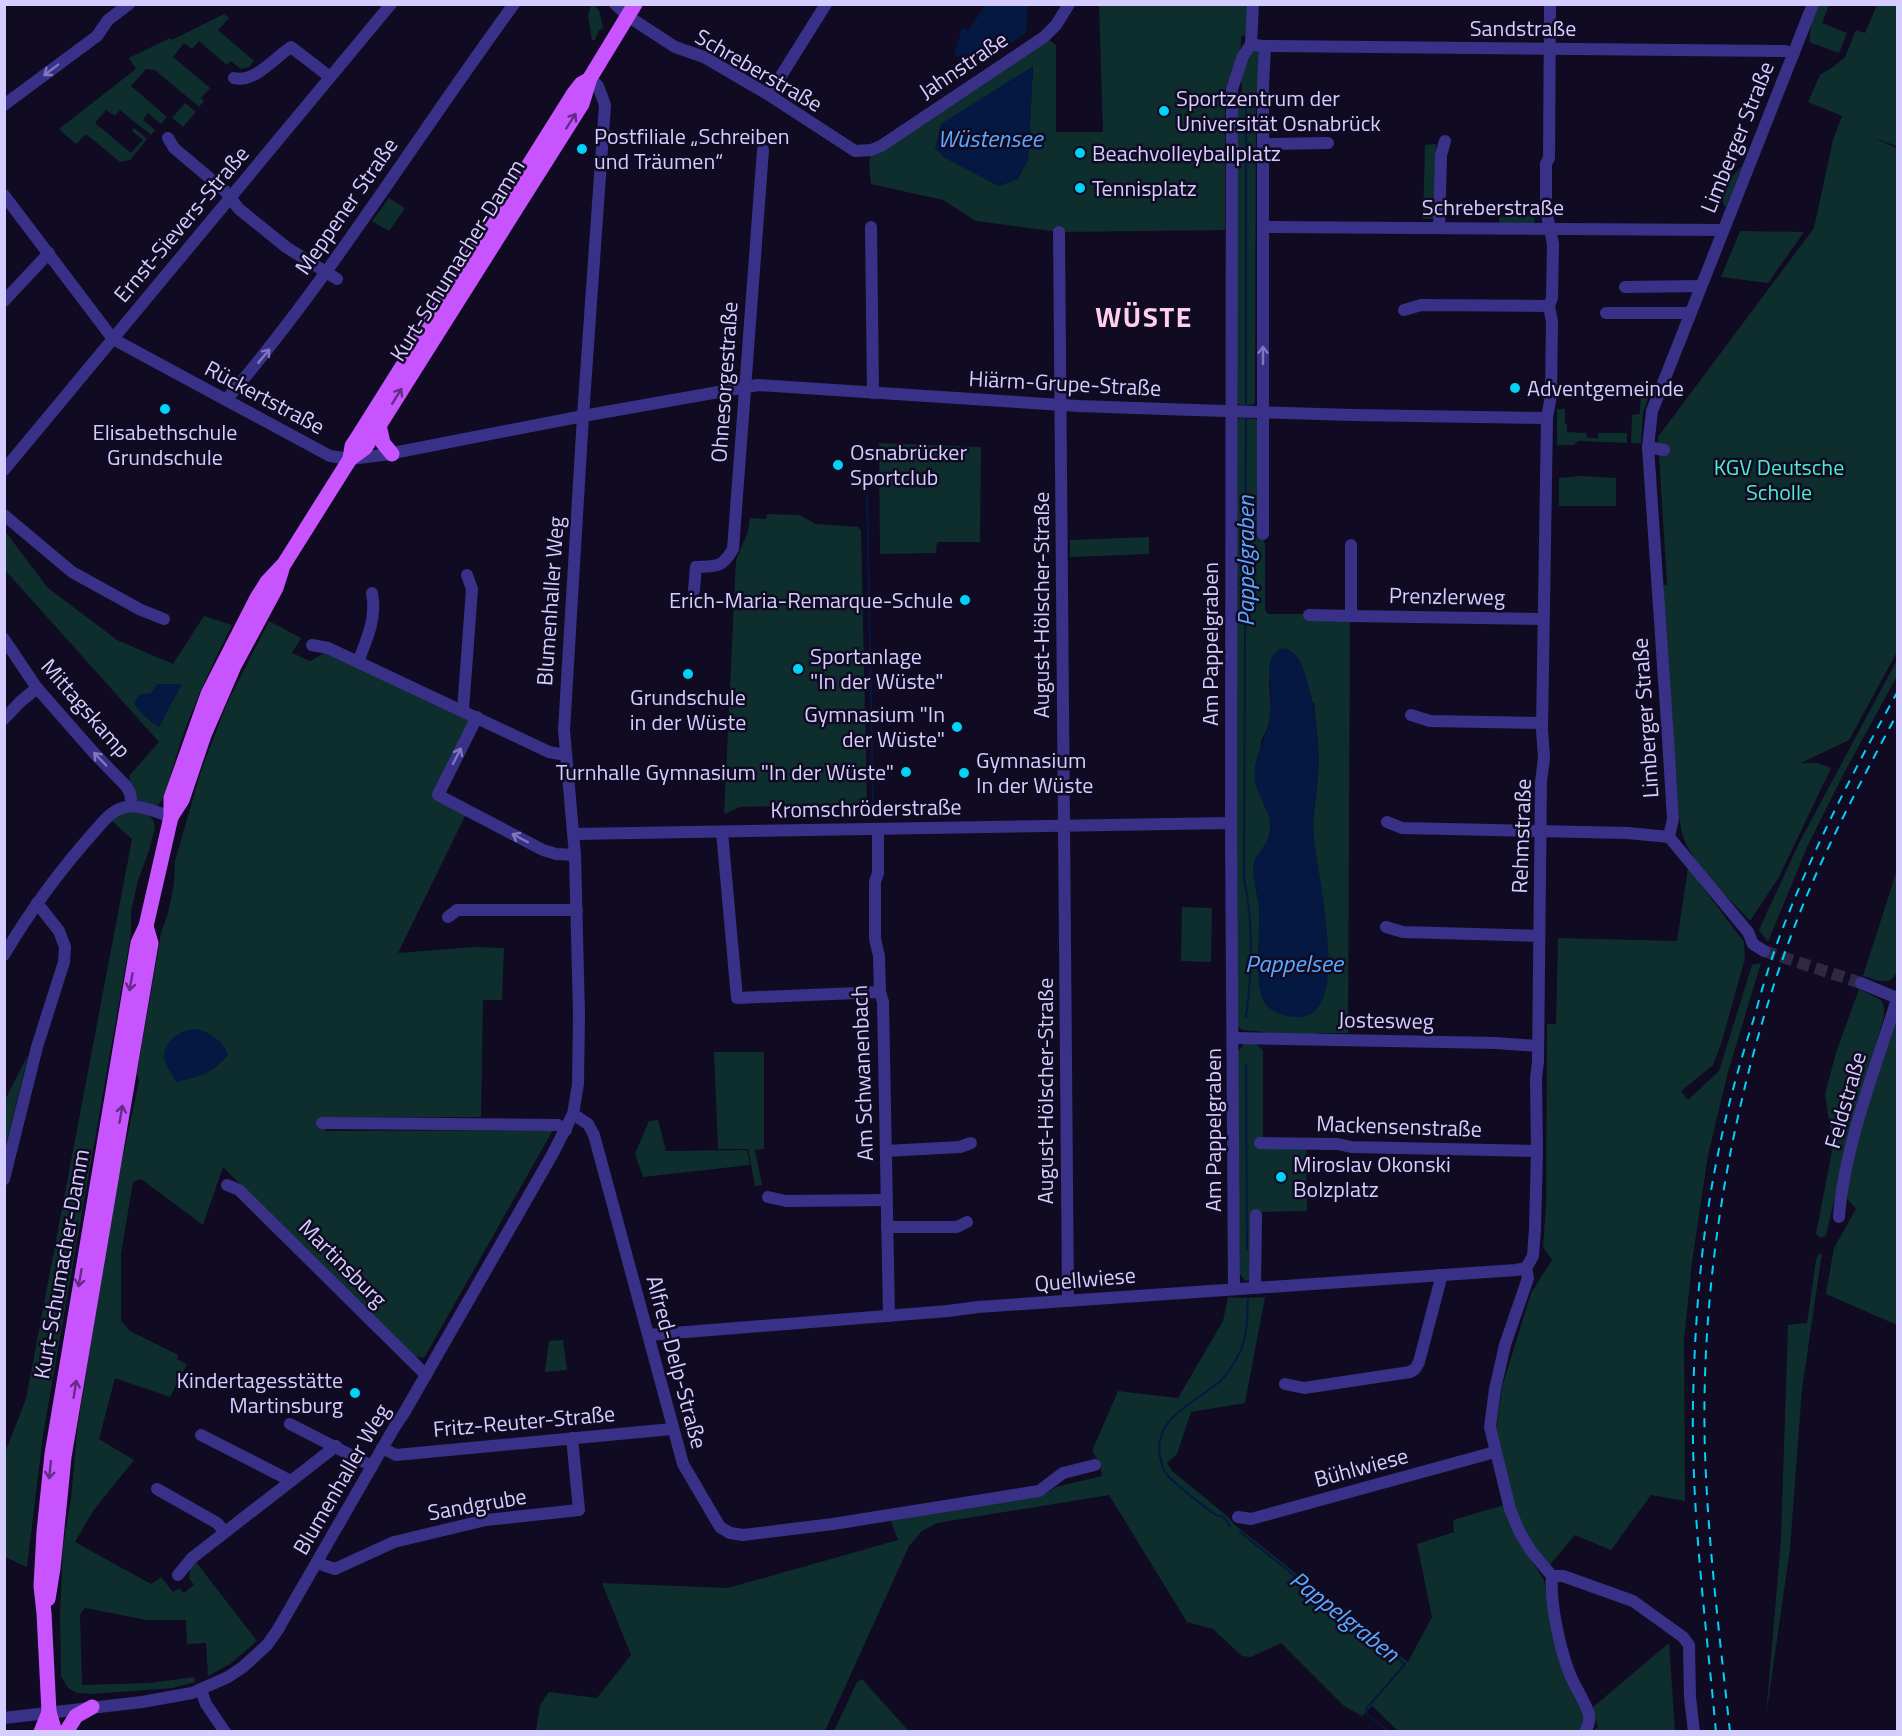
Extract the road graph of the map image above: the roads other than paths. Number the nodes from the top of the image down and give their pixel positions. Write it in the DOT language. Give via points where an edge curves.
graph roads {
  1 [pos="129,4"];
  2 [pos="391,4"];
  3 [pos="514,4"];
  4 [pos="615,4"];
  5 [pos="641,4"];
  6 [pos="826,4"];
  7 [pos="1069,4"];
  8 [pos="1253,4"];
  9 [pos="1550,4"];
  10 [pos="1813,4"];
  11 [pos="632,11"];
  12 [pos="1251,44"];
  13 [pos="1265,46"];
  14 [pos="1550,48"];
  15 [pos="1794,53"];
  16 [pos="330,77"];
  17 [pos="234,78"];
  18 [pos="590,78"];
  19 [pos="769,95"];
  20 [pos="4,105"];
  21 [pos="168,138"];
  22 [pos="1445,141"];
  23 [pos="1328,143"];
  24 [pos="1263,144"];
  25 [pos="763,150"];
  26 [pos="871,150"];
  27 [pos="4,195"];
  28 [pos="230,197"];
  29 [pos="871,226"];
  30 [pos="1263,226"];
  31 [pos="1439,228"];
  32 [pos="1549,229"];
  33 [pos="1723,230"];
  34 [pos="1059,232"];
  35 [pos="49,253"];
  36 [pos="326,273"];
  37 [pos="337,279"];
  38 [pos="1625,286"];
  39 [pos="1701,286"];
  40 [pos="4,301"];
  41 [pos="1549,306"];
  42 [pos="1404,310"];
  43 [pos="1606,313"];
  44 [pos="1690,313"];
  45 [pos="113,339"];
  46 [pos="744,387"];
  47 [pos="873,393"];
  48 [pos="226,400"];
  49 [pos="1060,404"];
  50 [pos="1233,412"];
  51 [pos="1258,413"];
  52 [pos="583,416"];
  53 [pos="1547,417"];
  54 [pos="379,425"];
  55 [pos="1648,447"];
  56 [pos="1664,450"];
  57 [pos="392,454"];
  58 [pos="350,459"];
  59 [pos="4,470"];
  60 [pos="4,515"];
  61 [pos="1263,534"];
  62 [pos="1351,546"];
  63 [pos="467,575"];
  64 [pos="694,590"];
  65 [pos="372,593"];
  66 [pos="1309,615"];
  67 [pos="1351,616"];
  68 [pos="164,619"];
  69 [pos="1543,619"];
  70 [pos="4,639"];
  71 [pos="312,645"];
  72 [pos="358,662"];
  73 [pos="37,688"];
  74 [pos="463,710"];
  75 [pos="1411,715"];
  76 [pos="477,717"];
  77 [pos="4,719"];
  78 [pos="1542,723"];
  79 [pos="566,755"];
  80 [pos="132,806"];
  81 [pos="171,817"];
  82 [pos="1387,822"];
  83 [pos="1231,824"];
  84 [pos="1065,827"];
  85 [pos="879,829"];
  86 [pos="1541,831"];
  87 [pos="722,832"];
  88 [pos="574,834"];
  89 [pos="1669,837"];
  90 [pos="575,855"];
  91 [pos="37,903"];
  92 [pos="577,910"];
  93 [pos="448,917"];
  94 [pos="1386,927"];
  95 [pos="1539,936"];
  96 [pos="1764,951"];
  97 [pos="4,955"];
  98 [pos="1861,983"];
  99 [pos="880,992"];
  100 [pos="1897,997"];
  101 [pos="1234,1038"];
  102 [pos="1538,1046"];
  103 [pos="573,1114"];
  104 [pos="322,1123"];
  105 [pos="566,1130"];
  106 [pos="971,1143"];
  107 [pos="1260,1143"];
  108 [pos="1537,1151"];
  109 [pos="886,1152"];
  110 [pos="4,1179"];
  111 [pos="227,1185"];
  112 [pos="768,1197"];
  113 [pos="886,1200"];
  114 [pos="1256,1215"];
  115 [pos="1839,1217"];
  116 [pos="967,1222"];
  117 [pos="887,1227"];
  118 [pos="1526,1268"];
  119 [pos="1440,1275"];
  120 [pos="1255,1287"];
  121 [pos="1234,1288"];
  122 [pos="1068,1301"];
  123 [pos="889,1316"];
  124 [pos="649,1335"];
  125 [pos="426,1375"];
  126 [pos="1285,1384"];
  127 [pos="290,1424"];
  128 [pos="672,1429"];
  129 [pos="201,1435"];
  130 [pos="572,1438"];
  131 [pos="336,1446"];
  132 [pos="382,1448"];
  133 [pos="1496,1452"];
  134 [pos="1095,1465"];
  135 [pos="372,1466"];
  136 [pos="291,1480"];
  137 [pos="157,1489"];
  138 [pos="1238,1516"];
  139 [pos="225,1532"];
  140 [pos="317,1563"];
  141 [pos="178,1575"];
  142 [pos="1552,1576"];
  143 [pos="201,1690"];
  144 [pos="92,1707"];
  145 [pos="49,1712"];
  146 [pos="4,1718"];
  147 [pos="41,1731"];
  148 [pos="55,1731"];
  149 [pos="66,1731"];
  150 [pos="225,1731"];
  151 [pos="1585,1731"];
  152 [pos="1694,1731"];
  1 -- 20 [label="street, one-way" via="108,20 97,36"];
  2 -- 16 [label="street, Ernst-Sievers-Straße"];
  3 -- 36 [label="street, Meppener Straße"];
  4 -- 11 [label="street, Schreberstraße"];
  5 -- 11 [label="main road, Kurt-Schumacher-Damm"];
  6 -- 19 [label="street"];
  7 -- 26 [label="street, Jahnstraße" via="1044,37"];
  8 -- 12 [label="street, Am Pappelgraben"];
  9 -- 14 [label="street, Rehmstraße"];
  10 -- 15 [label="street, Limberger Straße"];
  11 -- 18 [label="main road, Kurt-Schumacher-Damm"];
  11 -- 19 [label="street, Schreberstraße" via="675,47 704,57"];
  12 -- 13 [label="street, Sandstraße"];
  12 -- 50 [label="street, Am Pappelgraben" via="1232,89"];
  13 -- 14 [label="street, Sandstraße"];
  13 -- 24 [label="street"];
  14 -- 15 [label="street, Sandstraße"];
  14 -- 32 [label="street, Rehmstraße" via="1550,158 1554,164"];
  15 -- 33 [label="street, Limberger Straße"];
  16 -- 17 [label="street" via="291,47 260,72 241,80"];
  16 -- 28 [label="street, Ernst-Sievers-Straße"];
  18 -- 52 [label="street, Blumenhaller Weg" via="598,86 605,105"];
  54 -- 18 [label="main road, Kurt-Schumacher-Damm, one-way" via="582,104"];
  18 -- 58 [label="main road, Kurt-Schumacher-Damm" via="574,93 352,446"];
  19 -- 26 [label="street, Schreberstraße" via="855,151"];
  21 -- 28 [label="street" via="174,148"];
  22 -- 31 [label="street" via="1441,155"];
  23 -- 24 [label="street"];
  24 -- 30 [label="street"];
  25 -- 46 [label="street, Ohnesorgestraße"];
  27 -- 35 [label="street, Rückertstraße"];
  28 -- 36 [label="street" via="286,247"];
  28 -- 45 [label="street, Ernst-Sievers-Straße"];
  29 -- 47 [label="street"];
  30 -- 31 [label="street, Schreberstraße"];
  51 -- 30 [label="street, one-way"];
  31 -- 32 [label="street, Schreberstraße"];
  32 -- 33 [label="street, Schreberstraße"];
  32 -- 41 [label="street, Rehmstraße" via="1553,254"];
  33 -- 39 [label="street, Limberger Straße"];
  34 -- 49 [label="street, August-Hölscher-Straße"];
  35 -- 40 [label="street"];
  35 -- 45 [label="street, Rückertstraße"];
  36 -- 37 [label="street"];
  48 -- 36 [label="street, Meppener Straße, one-way"];
  38 -- 39 [label="street"];
  39 -- 44 [label="street, Limberger Straße"];
  41 -- 42 [label="street" via="1421,305"];
  41 -- 53 [label="street, Rehmstraße" via="1551,386"];
  43 -- 44 [label="street"];
  44 -- 55 [label="street, Limberger Straße" via="1652,411"];
  45 -- 48 [label="street, Rückertstraße"];
  45 -- 59 [label="street, Ernst-Sievers-Straße"];
  46 -- 47 [label="street, Hiärm-Grupe-Straße" via="769,385"];
  46 -- 52 [label="street, Hiärm-Grupe-Straße"];
  46 -- 64 [label="street, Ohnesorgestraße" via="733,549 717,566 696,567"];
  47 -- 49 [label="street, Hiärm-Grupe-Straße"];
  48 -- 58 [label="street, Rückertstraße" via="330,456"];
  49 -- 50 [label="street, Hiärm-Grupe-Straße"];
  49 -- 84 [label="street, August-Hölscher-Straße"];
  50 -- 51 [label="street, Hiärm-Grupe-Straße"];
  50 -- 83 [label="street, Am Pappelgraben"];
  51 -- 53 [label="street, Hiärm-Grupe-Straße"];
  51 -- 61 [label="street"];
  52 -- 57 [label="street, Rückertstraße"];
  52 -- 79 [label="street, Blumenhaller Weg" via="565,693"];
  53 -- 69 [label="street, Rehmstraße"];
  54 -- 57 [label="main road" via="383,443"];
  54 -- 58 [label="main road, Kurt-Schumacher-Damm" via="364,448"];
  55 -- 56 [label="street"];
  55 -- 89 [label="street, Limberger Straße" via="1673,819"];
  57 -- 58 [label="street, Rückertstraße"];
  58 -- 81 [label="main road, Kurt-Schumacher-Damm" via="284,564 257,598 208,694 171,798"];
  60 -- 68 [label="street" via="72,572"];
  62 -- 67 [label="street"];
  63 -- 74 [label="street" via="472,589"];
  65 -- 72 [label="street" via="375,606 370,631"];
  66 -- 67 [label="street, Prenzlerweg"];
  67 -- 69 [label="street, Prenzlerweg"];
  69 -- 78 [label="street, Rehmstraße"];
  70 -- 73 [label="street, Mittagskamp"];
  71 -- 72 [label="street"];
  72 -- 74 [label="street"];
  73 -- 77 [label="street"];
  80 -- 73 [label="street, Mittagskamp, one-way" via="126,786"];
  74 -- 76 [label="street"];
  75 -- 78 [label="street" via="1430,721"];
  76 -- 79 [label="street" via="549,752"];
  90 -- 76 [label="street, one-way" via="543,850 438,795"];
  78 -- 86 [label="street, Rehmstraße"];
  79 -- 88 [label="street, Blumenhaller Weg"];
  80 -- 81 [label="street"];
  80 -- 91 [label="street" via="110,815"];
  81 -- 145 [label="main road, Kurt-Schumacher-Damm" via="146,926 138,943 52,1454 41,1586"];
  82 -- 86 [label="street" via="1402,828"];
  83 -- 84 [label="street, Kromschröderstraße"];
  83 -- 101 [label="street, Am Pappelgraben"];
  84 -- 85 [label="street, Kromschröderstraße"];
  84 -- 122 [label="street, August-Hölscher-Straße"];
  85 -- 87 [label="street, Kromschröderstraße"];
  85 -- 99 [label="street, Am Schwanenbach" via="875,939"];
  86 -- 89 [label="street"];
  86 -- 95 [label="street, Rehmstraße"];
  87 -- 88 [label="street, Kromschröderstraße"];
  87 -- 99 [label="street" via="737,998"];
  88 -- 90 [label="street, Blumenhaller Weg"];
  89 -- 96 [label="street" via="1748,932 1753,944"];
  90 -- 92 [label="street, Blumenhaller Weg"];
  91 -- 97 [label="street"];
  91 -- 110 [label="street" via="59,931 65,947"];
  92 -- 93 [label="street" via="457,910"];
  92 -- 103 [label="street, Blumenhaller Weg" via="579,1065"];
  94 -- 95 [label="street" via="1402,932"];
  95 -- 102 [label="street, Rehmstraße"];
  98 -- 100 [label="street"];
  99 -- 109 [label="street, Am Schwanenbach"];
  100 -- 115 [label="street, Feldstraße" via="1856,1133"];
  101 -- 102 [label="street, Jostesweg"];
  101 -- 121 [label="street, Am Pappelgraben"];
  102 -- 108 [label="street, Rehmstraße"];
  103 -- 105 [label="street, Blumenhaller Weg"];
  103 -- 124 [label="street, Alfred-Delp-Straße" via="588,1124 594,1135"];
  104 -- 105 [label="street" via="558,1125"];
  105 -- 125 [label="street, Blumenhaller Weg"];
  106 -- 109 [label="street"];
  107 -- 108 [label="street, Mackensenstraße"];
  108 -- 118 [label="street, Rehmstraße" via="1533,1256"];
  109 -- 113 [label="street, Am Schwanenbach"];
  111 -- 125 [label="street, Martinsburg" via="239,1190"];
  112 -- 113 [label="street" via="786,1201"];
  113 -- 117 [label="street, Am Schwanenbach"];
  114 -- 120 [label="street"];
  116 -- 117 [label="street" via="957,1227"];
  117 -- 123 [label="street, Am Schwanenbach"];
  118 -- 119 [label="street, Quellwiese"];
  118 -- 133 [label="street" via="1527,1278 1495,1389 1490,1427"];
  119 -- 120 [label="street, Quellwiese"];
  119 -- 126 [label="street" via="1415,1369 1304,1388"];
  120 -- 121 [label="street, Quellwiese"];
  121 -- 122 [label="street, Quellwiese"];
  122 -- 123 [label="street, Quellwiese"];
  123 -- 124 [label="street, Quellwiese"];
  124 -- 128 [label="street, Alfred-Delp-Straße"];
  125 -- 132 [label="street, Blumenhaller Weg"];
  127 -- 131 [label="street"];
  128 -- 130 [label="street, Fritz-Reuter-Straße"];
  128 -- 134 [label="street, Alfred-Delp-Straße" via="682,1464 720,1527 743,1535 1039,1491 1063,1473"];
  129 -- 136 [label="street"];
  130 -- 132 [label="street, Fritz-Reuter-Straße" via="396,1455"];
  130 -- 140 [label="street, Sandgrube" via="579,1510 486,1520 394,1542 335,1569"];
  131 -- 135 [label="street"];
  131 -- 136 [label="street"];
  132 -- 135 [label="street, Blumenhaller Weg"];
  133 -- 138 [label="street, Bühlwiese" via="1251,1519"];
  133 -- 142 [label="street" via="1519,1531"];
  135 -- 140 [label="street, Blumenhaller Weg"];
  136 -- 139 [label="street"];
  137 -- 139 [label="street" via="217,1523"];
  139 -- 141 [label="street" via="192,1558"];
  140 -- 143 [label="street, Blumenhaller Weg" via="267,1645 243,1667"];
  142 -- 151 [label="street" via="1551,1589 1569,1671 1589,1716"];
  142 -- 152 [label="street" via="1563,1576 1633,1601 1683,1637 1689,1645"];
  143 -- 144 [label="street, Blumenhaller Weg"];
  143 -- 150 [label="street"];
  144 -- 145 [label="street, Blumenhaller Weg"];
  144 -- 149 [label="main road" via="76,1716"];
  145 -- 146 [label="street, Blumenhaller Weg"];
  145 -- 147 [label="main road, Kurt-Schumacher-Damm"];
  145 -- 148 [label="main road, Kurt-Schumacher-Damm"];
}
